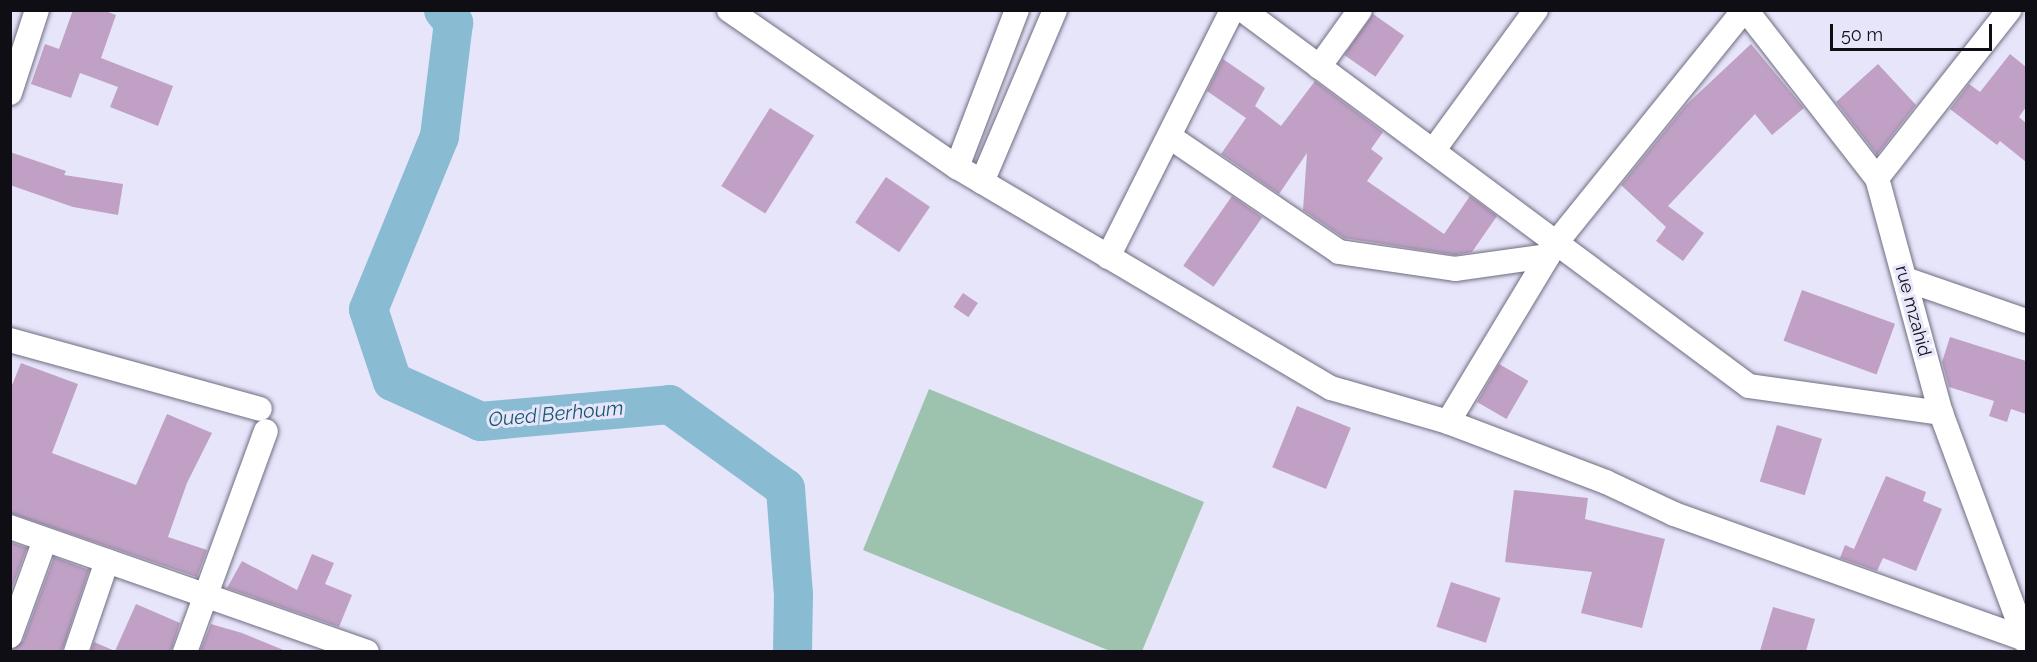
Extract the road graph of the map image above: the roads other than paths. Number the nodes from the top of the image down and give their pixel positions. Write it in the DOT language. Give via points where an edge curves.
graph roads {
  1 [pos="37,10"];
  2 [pos="1017,10"];
  3 [pos="1054,10"];
  4 [pos="1233,10"];
  5 [pos="1243,10"];
  6 [pos="1360,10"];
  7 [pos="1536,10"];
  8 [pos="1745,10"];
  9 [pos="2009,10"];
  10 [pos="746,15"];
  11 [pos="1318,67"];
  12 [pos="10,93"];
  13 [pos="1170,137"];
  14 [pos="1433,152"];
  15 [pos="957,167"];
  16 [pos="1877,178"];
  17 [pos="982,182"];
  18 [pos="1552,250"];
  19 [pos="1108,257"];
  20 [pos="1905,279"];
  21 [pos="2026,321"];
  22 [pos="10,340"];
  23 [pos="1941,413"];
  24 [pos="1448,422"];
  25 [pos="10,528"];
  26 [pos="45,540"];
  27 [pos="107,561"];
  28 [pos="204,595"];
  29 [pos="10,636"];
  30 [pos="2026,640"];
  31 [pos="76,651"];
  32 [pos="185,651"];
  33 [pos="367,651"];
  1 -- 12 [label="street"];
  2 -- 15 [label="street"];
  3 -- 17 [label="street"];
  4 -- 13 [label="street"];
  5 -- 11 [label="street"];
  6 -- 11 [label="street"];
  7 -- 14 [label="street"];
  8 -- 16 [label="street, rue mzahid"];
  8 -- 18 [label="street"];
  9 -- 16 [label="street"];
  10 -- 15 [label="street"];
  11 -- 14 [label="street"];
  13 -- 18 [label="street" via="1339,252 1455,269"];
  13 -- 19 [label="street"];
  14 -- 18 [label="street"];
  15 -- 17 [label="street"];
  16 -- 20 [label="street, rue mzahid"];
  17 -- 19 [label="street"];
  18 -- 23 [label="street" via="1749,386"];
  18 -- 24 [label="street"];
  19 -- 24 [label="street" via="1331,388"];
  20 -- 21 [label="street"];
  20 -- 23 [label="street, rue mzahid"];
  22 -- 28 [label="street" via="263,420"];
  23 -- 30 [label="street, rue mzahid"];
  24 -- 30 [label="street" via="1606,482 1674,514"];
  25 -- 26 [label="street"];
  26 -- 27 [label="street"];
  26 -- 29 [label="street"];
  27 -- 28 [label="street"];
  27 -- 31 [label="street"];
  28 -- 32 [label="street"];
  28 -- 33 [label="street"];
}
